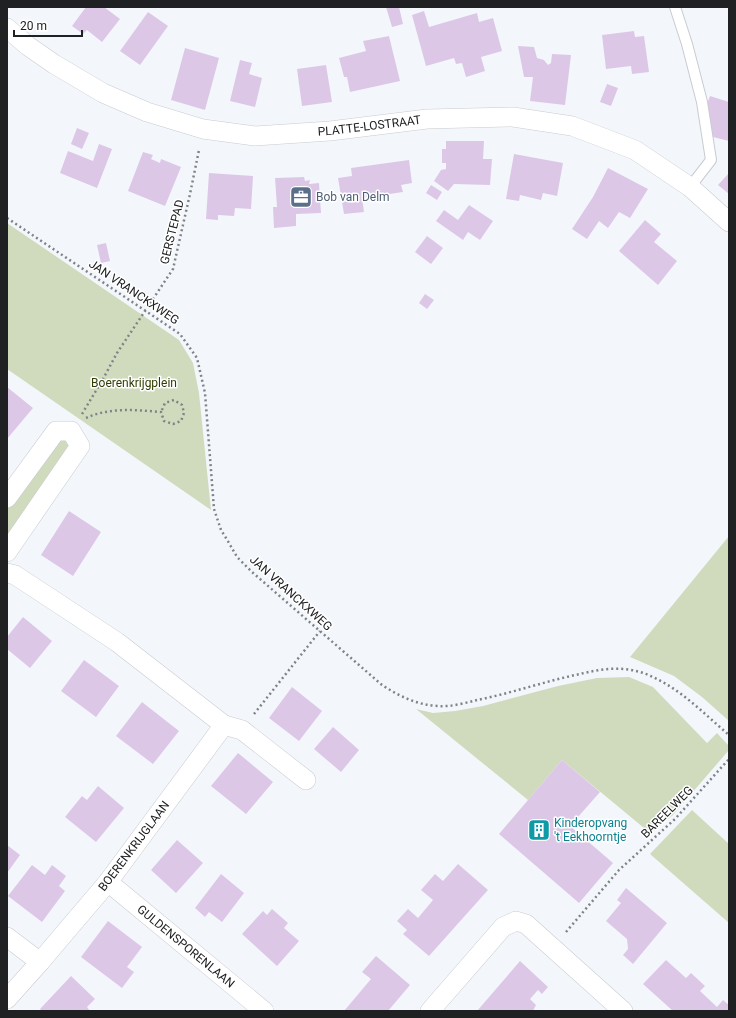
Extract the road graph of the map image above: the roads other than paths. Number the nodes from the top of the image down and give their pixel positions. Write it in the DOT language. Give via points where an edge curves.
graph roads {
  1 [pos="675,7"];
  2 [pos="7,28"];
  3 [pos="690,187"];
  4 [pos="729,222"];
  5 [pos="7,498"];
  6 [pos="7,552"];
  7 [pos="7,558"];
  8 [pos="11,574"];
  9 [pos="224,725"];
  10 [pos="306,780"];
  11 [pos="108,882"];
  12 [pos="7,937"];
  13 [pos="40,962"];
  14 [pos="7,999"];
  15 [pos="264,1011"];
  16 [pos="430,1011"];
  17 [pos="623,1011"];
  1 -- 3 [label="lane" via="702,102 711,160"];
  2 -- 3 [label="street, PLATTE-LOSTRAAT" via="54,64 103,93 147,112 203,129 255,136 330,131 427,119 513,116 572,126 635,150"];
  3 -- 4 [label="street, PLATTE-LOSTRAAT"];
  5 -- 6 [label="street" via="56,431 74,427 80,446"];
  7 -- 8 [label="street"];
  8 -- 9 [label="street" via="117,642"];
  9 -- 10 [label="street" via="242,730"];
  9 -- 11 [label="street, BOERENKRIJGLAAN"];
  11 -- 13 [label="street, BOERENKRIJGLAAN"];
  11 -- 15 [label="street, GULDENSPORENLAAN"];
  12 -- 13 [label="street"];
  13 -- 14 [label="street, BOERENKRIJGLAAN"];
  16 -- 17 [label="street" via="503,927 521,921"];
}
